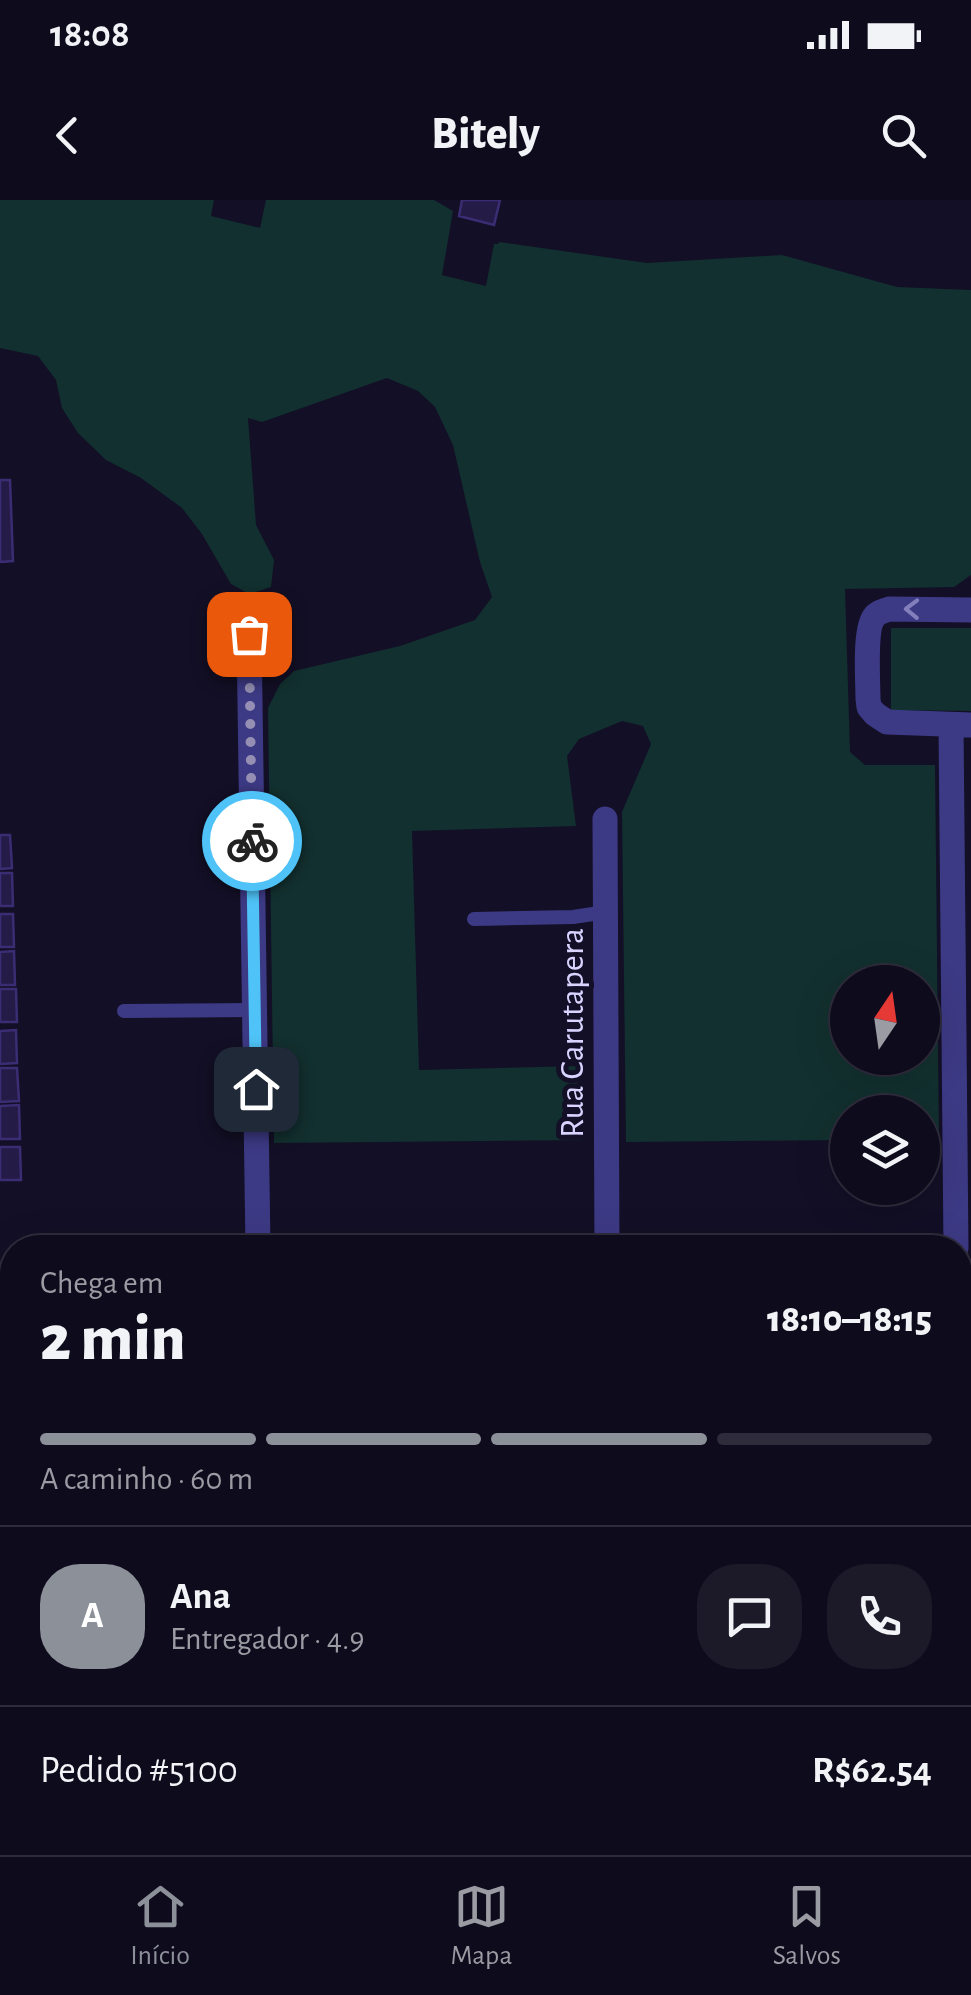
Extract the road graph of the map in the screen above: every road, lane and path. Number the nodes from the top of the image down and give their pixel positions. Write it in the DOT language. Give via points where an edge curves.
graph roads {
  1 [pos="971,610"];
  2 [pos="249,634"];
  3 [pos="961,725"];
  4 [pos="605,819"];
  5 [pos="606,912"];
  6 [pos="474,919"];
  7 [pos="255,1010"];
  8 [pos="124,1011"];
  9 [pos="258,1235"];
  10 [pos="608,1235"];
  11 [pos="956,1235"];
  1 -- 3 [label="street, one-way" via="890,609 871,621 868,699 874,714 887,722"];
  2 -- 7 [label="street"];
  3 -- 11 [label="street"];
  4 -- 5 [label="street, Rua Carutapera"];
  5 -- 6 [label="lane"];
  5 -- 10 [label="street, Rua Carutapera"];
  7 -- 8 [label="lane"];
  7 -- 9 [label="street"];
}
